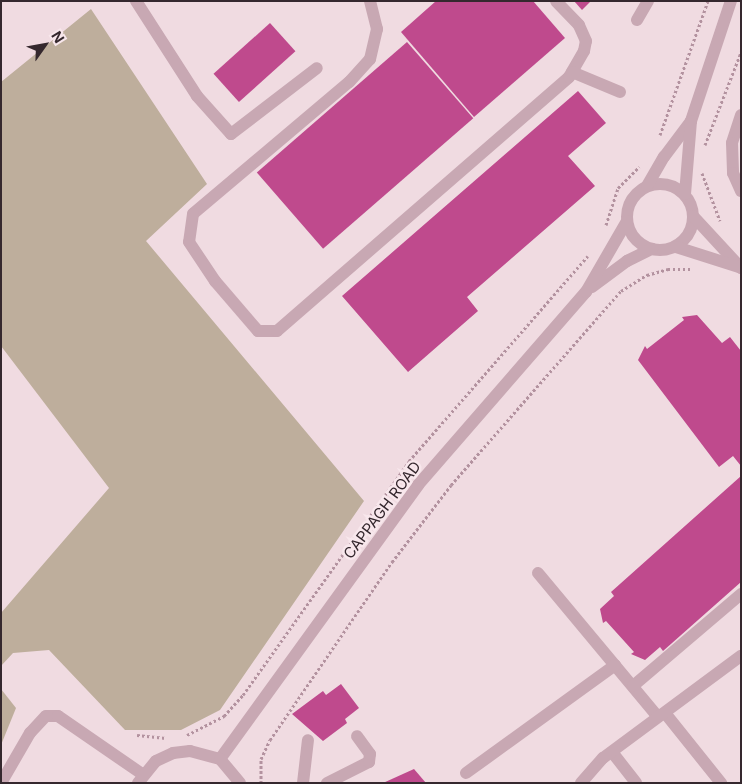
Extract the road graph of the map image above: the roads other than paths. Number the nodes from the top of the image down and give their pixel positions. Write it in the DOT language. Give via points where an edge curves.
graph roads {
  1 [pos="136,1"];
  2 [pos="370,1"];
  3 [pos="556,1"];
  4 [pos="648,1"];
  5 [pos="731,1"];
  6 [pos="637,20"];
  7 [pos="317,68"];
  8 [pos="572,72"];
  9 [pos="620,92"];
  10 [pos="741,115"];
  11 [pos="691,121"];
  12 [pos="647,186"];
  13 [pos="741,191"];
  14 [pos="685,194"];
  15 [pos="693,216"];
  16 [pos="627,220"];
  17 [pos="676,247"];
  18 [pos="652,249"];
  19 [pos="740,267"];
  20 [pos="586,292"];
  21 [pos="538,573"];
  22 [pos="741,594"];
  23 [pos="741,656"];
  24 [pos="615,665"];
  25 [pos="633,686"];
  26 [pos="661,715"];
  27 [pos="357,736"];
  28 [pos="308,740"];
  29 [pos="612,752"];
  30 [pos="220,759"];
  31 [pos="466,773"];
  32 [pos="140,778"];
  33 [pos="2,783"];
  34 [pos="240,783"];
  35 [pos="303,783"];
  36 [pos="327,783"];
  37 [pos="581,783"];
  38 [pos="636,783"];
  39 [pos="721,783"];
  1 -- 7 [label="street" via="197,96 231,134"];
  2 -- 8 [label="street" via="378,29 370,59 349,82 193,214 189,242 215,281 258,332 277,331"];
  3 -- 8 [label="street" via="579,25 586,41"];
  4 -- 6 [label="street"];
  5 -- 11 [label="street, CAPPAGH ROAD"];
  8 -- 9 [label="street"];
  10 -- 13 [label="street" via="732,143 733,173"];
  11 -- 12 [label="street, CAPPAGH ROAD"];
  11 -- 14 [label="street, CAPPAGH ROAD"];
  12 -- 14 [label="street" via="668,185"];
  12 -- 16 [label="street, CAPPAGH ROAD" via="631,200"];
  14 -- 15 [label="street, CAPPAGH ROAD"];
  15 -- 17 [label="street" via="690,231"];
  15 -- 19 [label="street"];
  16 -- 18 [label="street" via="636,240"];
  16 -- 20 [label="street, CAPPAGH ROAD"];
  17 -- 18 [label="street, CAPPAGH ROAD"];
  17 -- 19 [label="street"];
  18 -- 20 [label="street, CAPPAGH ROAD" via="626,261"];
  20 -- 30 [label="street, CAPPAGH ROAD" via="418,485"];
  21 -- 24 [label="street"];
  22 -- 25 [label="street"];
  23 -- 26 [label="street"];
  24 -- 25 [label="street"];
  24 -- 31 [label="street"];
  25 -- 26 [label="street"];
  26 -- 29 [label="street"];
  26 -- 39 [label="street"];
  27 -- 36 [label="street" via="370,754 369,762"];
  28 -- 35 [label="street"];
  29 -- 37 [label="street"];
  29 -- 38 [label="street"];
  30 -- 32 [label="street" via="190,751 173,753 156,761"];
  30 -- 34 [label="street"];
  32 -- 33 [label="street" via="58,716 46,716 30,734"];
}
